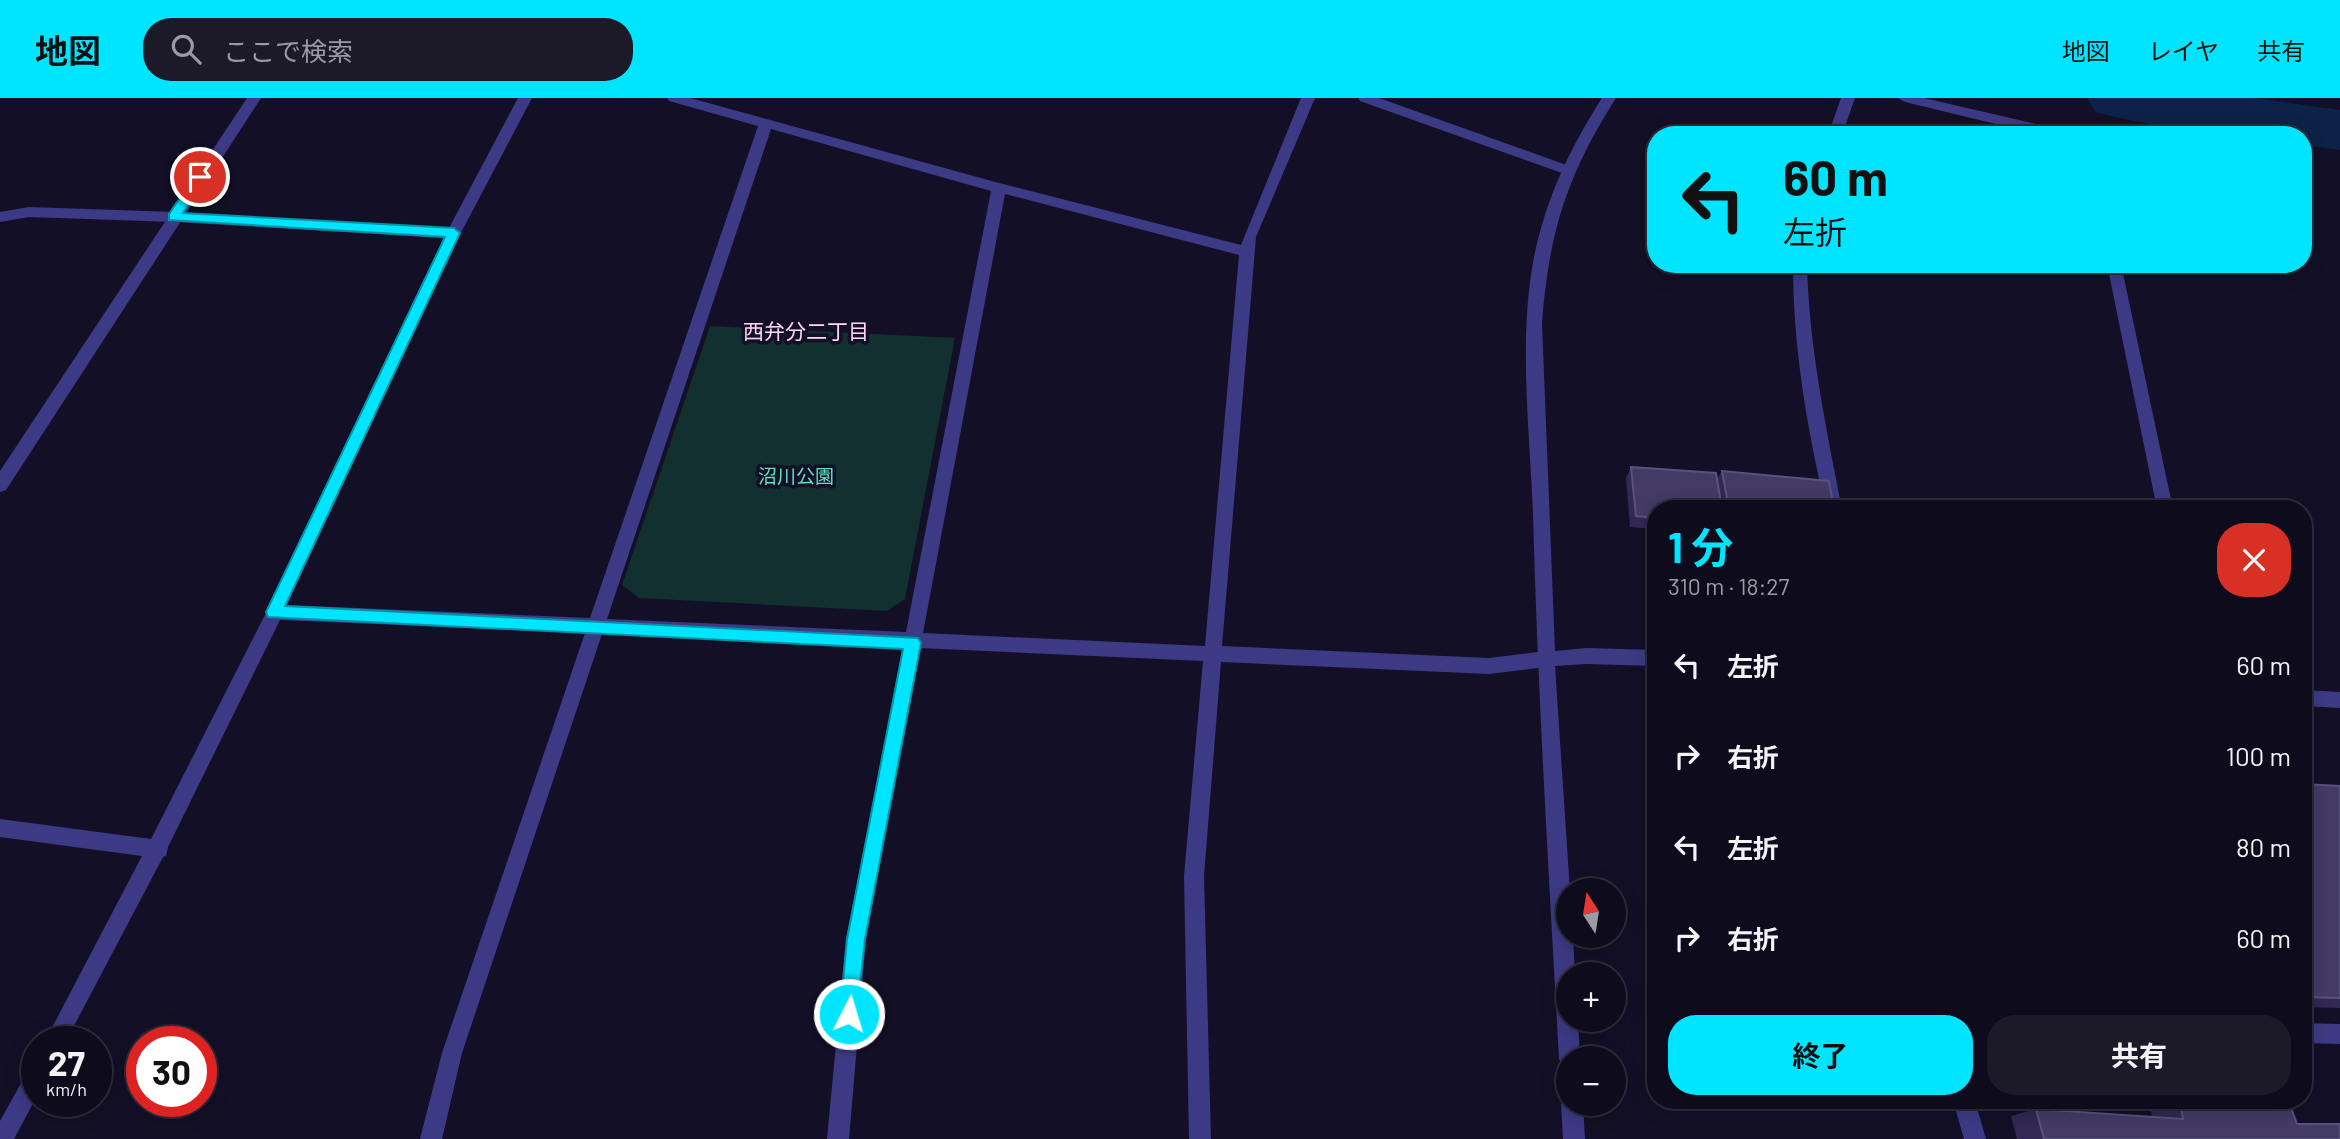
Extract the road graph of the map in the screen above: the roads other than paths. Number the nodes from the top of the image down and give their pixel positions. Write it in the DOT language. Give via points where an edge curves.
graph roads {
  1 [pos="254,98"];
  2 [pos="525,98"];
  3 [pos="674,98"];
  4 [pos="1308,98"];
  5 [pos="1365,98"];
  6 [pos="1609,98"];
  7 [pos="1848,98"];
  8 [pos="1905,98"];
  9 [pos="766,123"];
  10 [pos="1838,126"];
  11 [pos="2024,126"];
  12 [pos="1567,170"];
  13 [pos="999,188"];
  14 [pos="0,217"];
  15 [pos="174,217"];
  16 [pos="454,233"];
  17 [pos="1247,252"];
  18 [pos="1800,273"];
  19 [pos="2116,273"];
  20 [pos="0,485"];
  21 [pos="1832,500"];
  22 [pos="2163,500"];
  23 [pos="274,612"];
  24 [pos="595,626"];
  25 [pos="913,643"];
  26 [pos="1212,656"];
  27 [pos="1647,658"];
  28 [pos="1546,659"];
  29 [pos="2312,698"];
  30 [pos="2340,700"];
  31 [pos="0,828"];
  32 [pos="159,849"];
  33 [pos="63,1026"];
  34 [pos="2312,1033"];
  35 [pos="2340,1034"];
  36 [pos="1569,1046"];
  37 [pos="21,1104"];
  38 [pos="1966,1109"];
  39 [pos="1573,1116"];
  40 [pos="2,1139"];
  41 [pos="431,1139"];
  42 [pos="838,1139"];
  43 [pos="1200,1139"];
  44 [pos="1574,1139"];
  45 [pos="1975,1139"];
  1 -- 15 [label="street"];
  2 -- 16 [label="street"];
  3 -- 9 [label="street"];
  4 -- 17 [label="street" via="1249,237"];
  5 -- 12 [label="street"];
  6 -- 12 [label="street"];
  7 -- 10 [label="street"];
  8 -- 11 [label="street"];
  9 -- 13 [label="street"];
  9 -- 24 [label="street"];
  12 -- 28 [label="street" via="1537,271 1534,323"];
  13 -- 17 [label="street"];
  13 -- 25 [label="street"];
  14 -- 15 [label="lane" via="29,212"];
  15 -- 16 [label="street"];
  15 -- 20 [label="street"];
  16 -- 23 [label="street"];
  17 -- 26 [label="street"];
  18 -- 21 [label="street" via="1814,424"];
  19 -- 22 [label="street"];
  23 -- 24 [label="street"];
  23 -- 32 [label="street"];
  24 -- 25 [label="street"];
  24 -- 41 [label="street" via="452,1053"];
  25 -- 26 [label="street"];
  25 -- 42 [label="street" via="856,939"];
  26 -- 28 [label="street" via="1489,666"];
  26 -- 43 [label="street" via="1194,876"];
  27 -- 28 [label="street"];
  28 -- 36 [label="street"];
  29 -- 30 [label="street"];
  31 -- 32 [label="street"];
  32 -- 33 [label="street"];
  34 -- 35 [label="street"];
  37 -- 40 [label="street"];
  38 -- 45 [label="street"];
  39 -- 44 [label="street"];
}
